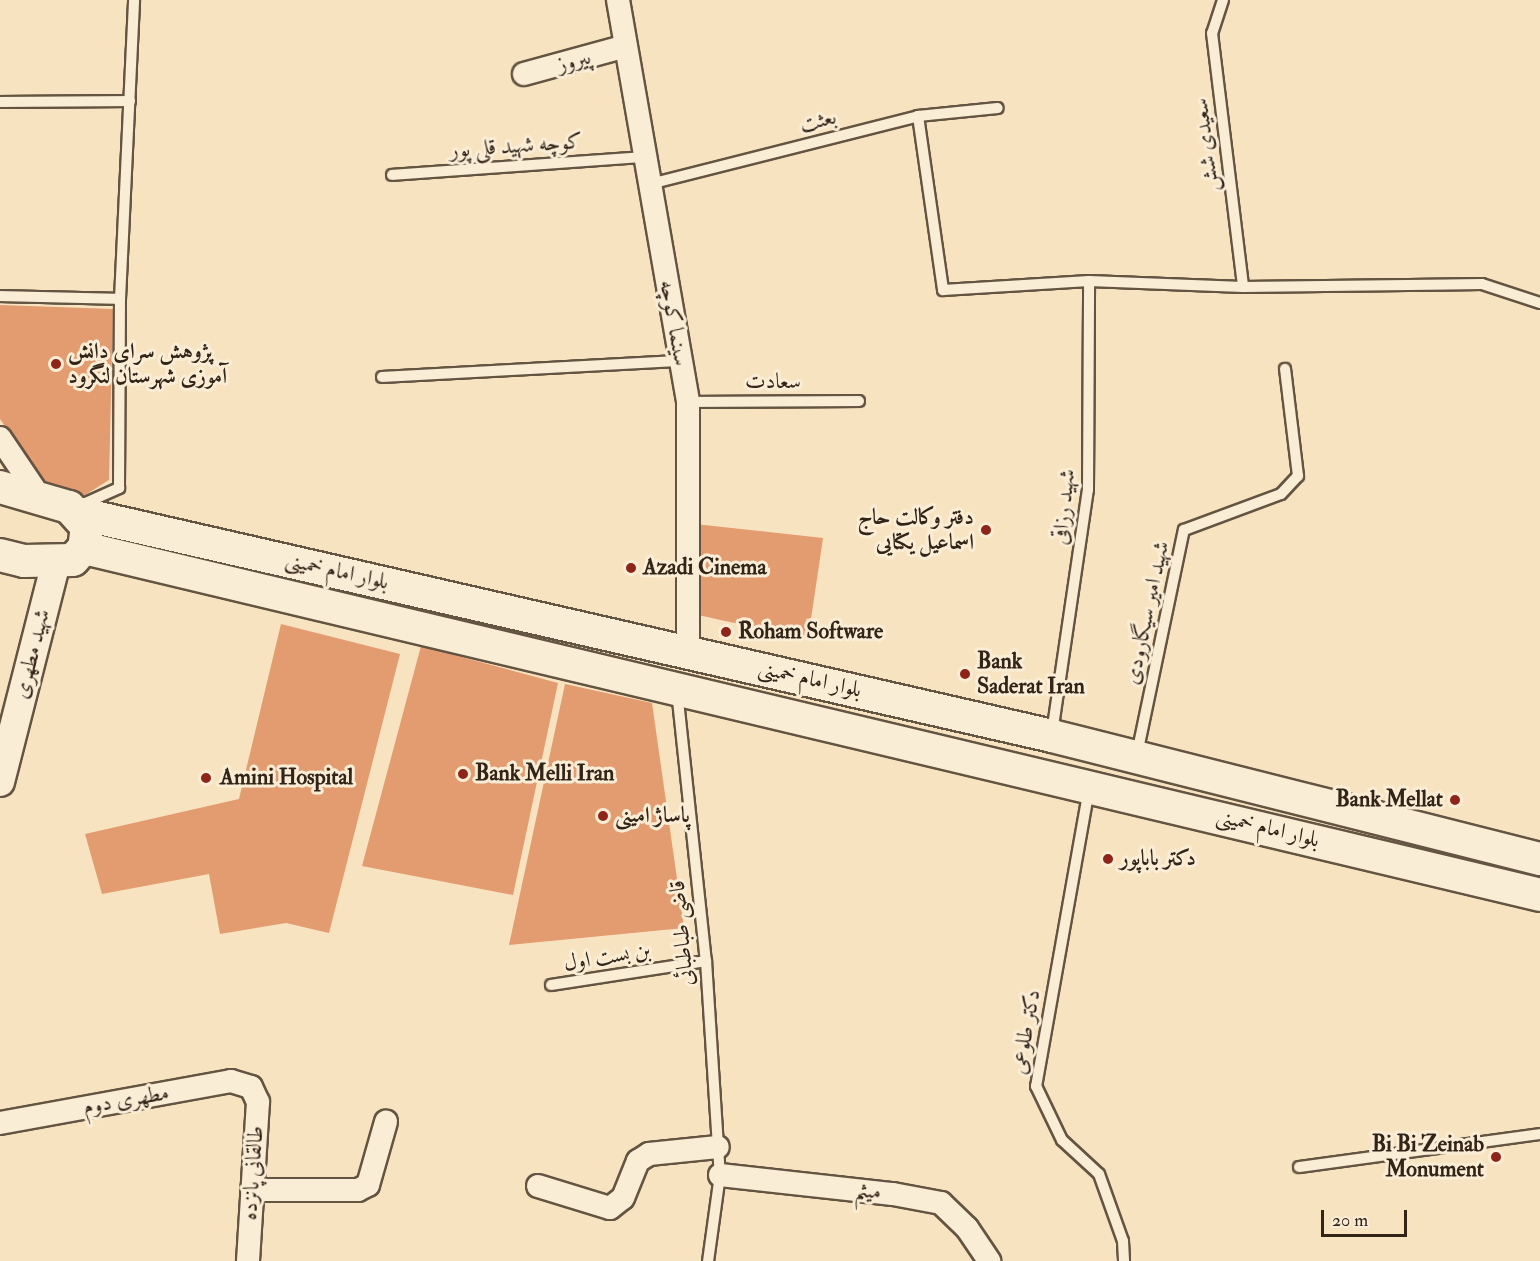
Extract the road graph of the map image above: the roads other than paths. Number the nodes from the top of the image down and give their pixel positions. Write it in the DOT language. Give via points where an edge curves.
graph roads {
  1 [pos="134,0"];
  2 [pos="618,0"];
  3 [pos="1223,0"];
  4 [pos="623,47"];
  5 [pos="524,74"];
  6 [pos="130,101"];
  7 [pos="0,102"];
  8 [pos="998,108"];
  9 [pos="918,116"];
  10 [pos="643,157"];
  11 [pos="392,175"];
  12 [pos="649,184"];
  13 [pos="1089,281"];
  14 [pos="1244,287"];
  15 [pos="0,296"];
  16 [pos="120,299"];
  17 [pos="1540,303"];
  18 [pos="681,361"];
  19 [pos="1285,369"];
  20 [pos="382,377"];
  21 [pos="859,401"];
  22 [pos="688,402"];
  23 [pos="0,438"];
  24 [pos="0,487"];
  25 [pos="40,497"];
  26 [pos="75,511"];
  27 [pos="84,548"];
  28 [pos="0,555"];
  29 [pos="56,562"];
  30 [pos="688,650"];
  31 [pos="677,688"];
  32 [pos="1052,736"];
  33 [pos="1136,759"];
  34 [pos="0,782"];
  35 [pos="1090,785"];
  36 [pos="1540,859"];
  37 [pos="1540,895"];
  38 [pos="706,960"];
  39 [pos="551,985"];
  40 [pos="251,1088"];
  41 [pos="387,1122"];
  42 [pos="0,1123"];
  43 [pos="1540,1134"];
  44 [pos="718,1147"];
  45 [pos="1299,1167"];
  46 [pos="720,1175"];
  47 [pos="538,1186"];
  48 [pos="252,1190"];
  49 [pos="248,1261"];
  50 [pos="708,1261"];
  51 [pos="989,1261"];
  52 [pos="1124,1261"];
  1 -- 6 [label="lane"];
  2 -- 4 [label="street, سینما کوچه"];
  3 -- 14 [label="lane, سعیدی شش" via="1212,33"];
  4 -- 5 [label="street, پیروز"];
  4 -- 10 [label="street, سینما کوچه"];
  6 -- 7 [label="lane"];
  6 -- 16 [label="lane"];
  8 -- 9 [label="lane, بعثت"];
  9 -- 12 [label="lane, بعثت"];
  9 -- 13 [label="lane" via="943,290"];
  10 -- 11 [label="lane, کوچه شهید قلی پور"];
  10 -- 12 [label="street, سینما کوچه"];
  12 -- 18 [label="street, سینما کوچه"];
  13 -- 14 [label="lane"];
  13 -- 32 [label="lane, شهید رزاقی" via="1088,490"];
  14 -- 17 [label="lane" via="1482,284"];
  15 -- 16 [label="lane"];
  16 -- 26 [label="lane" via="119,488"];
  18 -- 20 [label="lane"];
  18 -- 22 [label="street, سینما کوچه"];
  19 -- 33 [label="lane, شهید امیر سیگارودی" via="1299,476 1281,494 1184,530"];
  21 -- 22 [label="lane, سعادت"];
  22 -- 30 [label="street, سینما کوچه"];
  23 -- 25 [label="street"];
  24 -- 25 [label="main road, بلوار امام خمینی"];
  25 -- 26 [label="main road, بلوار امام خمینی"];
  26 -- 27 [label="main road" via="87,527"];
  26 -- 30 [label="main road, بلوار امام خمینی"];
  27 -- 29 [label="main road" via="73,560"];
  27 -- 31 [label="main road, بلوار امام خمینی"];
  28 -- 29 [label="main road"];
  29 -- 34 [label="street, شهید مطهری"];
  30 -- 32 [label="main road, بلوار امام خمینی"];
  31 -- 35 [label="main road, بلوار امام خمینی"];
  31 -- 38 [label="lane, قاضی طباطبائی"];
  32 -- 33 [label="main road, بلوار امام خمینی"];
  33 -- 36 [label="main road, بلوار امام خمینی"];
  35 -- 37 [label="main road, بلوار امام خمینی"];
  35 -- 52 [label="lane, دکتر طلوعی" via="1036,1086 1062,1140 1100,1174 1124,1241"];
  38 -- 39 [label="lane, بن بست اول"];
  38 -- 44 [label="lane, قاضی طباطبائی"];
  40 -- 42 [label="street, مطهری دوم" via="231,1081"];
  40 -- 48 [label="street, طالقانی پانزده" via="258,1102"];
  41 -- 48 [label="street" via="368,1185 358,1190"];
  43 -- 45 [label="lane"];
  44 -- 46 [label="lane, قاضی طباطبائی"];
  44 -- 47 [label="street" via="649,1154 638,1161 623,1198 610,1208"];
  46 -- 50 [label="lane, قاضی طباطبائی"];
  46 -- 51 [label="street, میثم" via="941,1203 968,1228"];
  48 -- 49 [label="street, طالقانی پانزده"];
}
